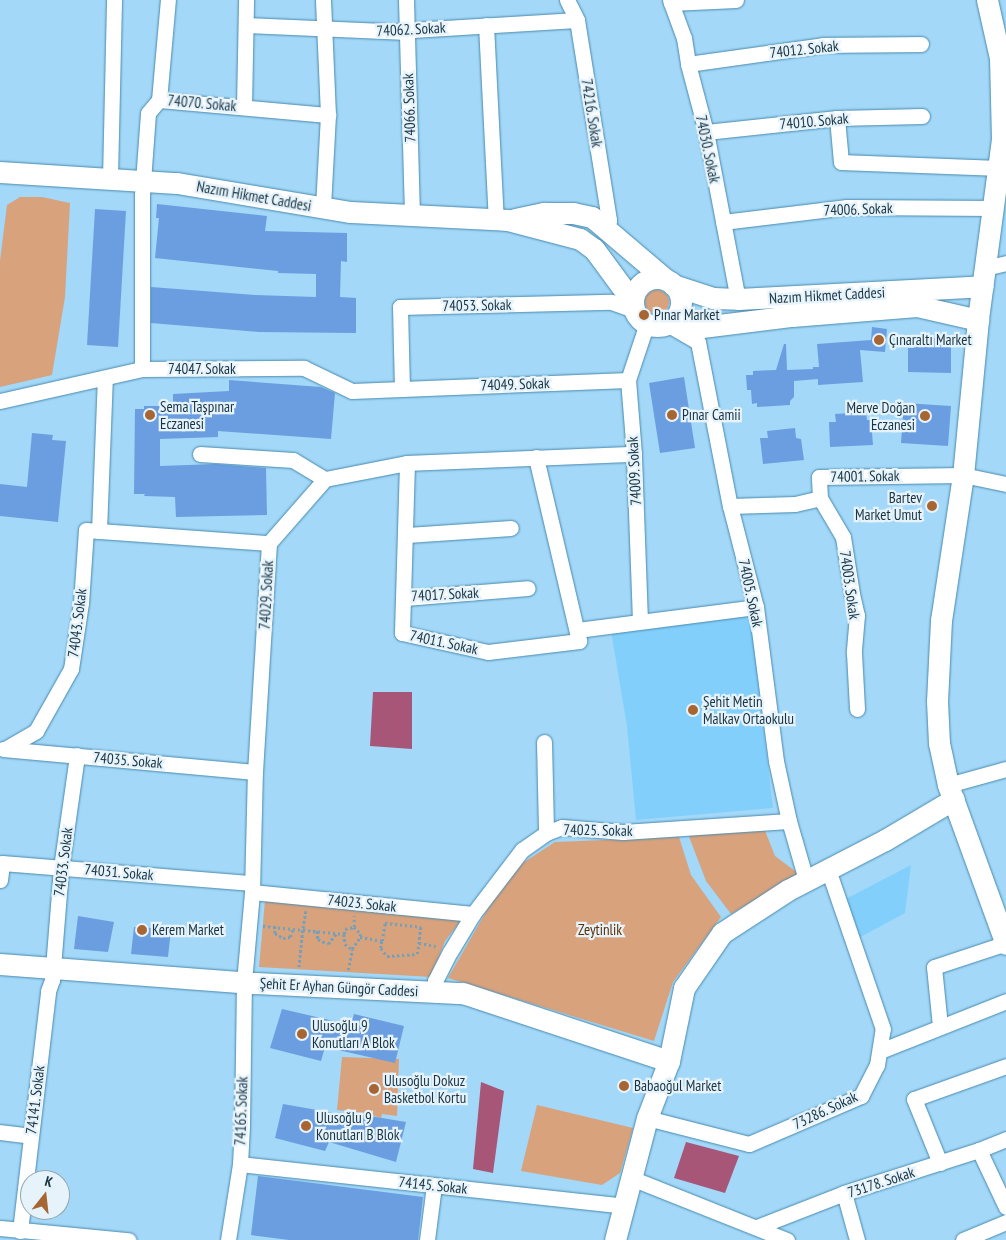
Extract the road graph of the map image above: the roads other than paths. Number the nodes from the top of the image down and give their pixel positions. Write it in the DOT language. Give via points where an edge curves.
graph roads {
  1 [pos="114,0"];
  2 [pos="168,0"];
  3 [pos="246,0"];
  4 [pos="323,0"];
  5 [pos="406,0"];
  6 [pos="567,0"];
  7 [pos="736,0"];
  8 [pos="987,0"];
  9 [pos="671,2"];
  10 [pos="577,20"];
  11 [pos="246,25"];
  12 [pos="486,25"];
  13 [pos="326,30"];
  14 [pos="407,32"];
  15 [pos="921,44"];
  16 [pos="1003,58"];
  17 [pos="688,64"];
  18 [pos="160,100"];
  19 [pos="244,107"];
  20 [pos="1004,113"];
  21 [pos="328,115"];
  22 [pos="922,116"];
  23 [pos="837,118"];
  24 [pos="706,132"];
  25 [pos="1004,140"];
  26 [pos="999,168"];
  27 [pos="0,172"];
  28 [pos="110,178"];
  29 [pos="143,179"];
  30 [pos="323,207"];
  31 [pos="998,208"];
  32 [pos="412,217"];
  33 [pos="502,220"];
  34 [pos="723,222"];
  35 [pos="604,228"];
  36 [pos="1006,263"];
  37 [pos="984,277"];
  38 [pos="670,282"];
  39 [pos="738,300"];
  40 [pos="651,316"];
  41 [pos="978,320"];
  42 [pos="142,369"];
  43 [pos="105,378"];
  44 [pos="628,380"];
  45 [pos="402,389"];
  46 [pos="0,401"];
  47 [pos="200,454"];
  48 [pos="634,454"];
  49 [pos="536,458"];
  50 [pos="407,463"];
  51 [pos="963,475"];
  52 [pos="325,479"];
  53 [pos="1006,484"];
  54 [pos="820,498"];
  55 [pos="730,506"];
  56 [pos="511,528"];
  57 [pos="93,531"];
  58 [pos="406,535"];
  59 [pos="269,543"];
  60 [pos="528,588"];
  61 [pos="405,598"];
  62 [pos="756,607"];
  63 [pos="640,621"];
  64 [pos="578,635"];
  65 [pos="857,709"];
  66 [pos="544,742"];
  67 [pos="3,749"];
  68 [pos="77,755"];
  69 [pos="1006,769"];
  70 [pos="255,772"];
  71 [pos="951,792"];
  72 [pos="789,821"];
  73 [pos="546,833"];
  74 [pos="61,868"];
  75 [pos="828,869"];
  76 [pos="0,880"];
  77 [pos="806,880"];
  78 [pos="252,887"];
  79 [pos="473,914"];
  80 [pos="1006,944"];
  81 [pos="0,964"];
  82 [pos="53,970"];
  83 [pos="244,982"];
  84 [pos="433,992"];
  85 [pos="1006,1002"];
  86 [pos="940,1026"];
  87 [pos="880,1051"];
  88 [pos="668,1061"];
  89 [pos="1006,1066"];
  90 [pos="648,1118"];
  91 [pos="0,1132"];
  92 [pos="31,1136"];
  93 [pos="1006,1139"];
  94 [pos="979,1150"];
  95 [pos="940,1163"];
  96 [pos="240,1164"];
  97 [pos="631,1178"];
  98 [pos="434,1185"];
  99 [pos="844,1193"];
  100 [pos="626,1206"];
  101 [pos="1006,1207"];
  102 [pos="1006,1222"];
  103 [pos="757,1227"];
  104 [pos="0,1228"];
  105 [pos="20,1231"];
  106 [pos="128,1240"];
  107 [pos="231,1240"];
  108 [pos="427,1240"];
  109 [pos="615,1240"];
  110 [pos="788,1240"];
  111 [pos="856,1240"];
  112 [pos="963,1240"];
  1 -- 28 [label="street"];
  2 -- 18 [label="street"];
  3 -- 11 [label="street"];
  4 -- 13 [label="street"];
  5 -- 14 [label="street, 74066. Sokak"];
  6 -- 10 [label="street, 74216. Sokak"];
  7 -- 9 [label="street"];
  8 -- 16 [label="main road"];
  9 -- 17 [label="street, 74030. Sokak" via="684,38"];
  10 -- 12 [label="street, 74062. Sokak"];
  10 -- 35 [label="street, 74216. Sokak" via="609,220"];
  11 -- 13 [label="street, 74062. Sokak"];
  11 -- 19 [label="street"];
  12 -- 14 [label="street, 74062. Sokak"];
  12 -- 33 [label="street"];
  13 -- 14 [label="street, 74062. Sokak"];
  13 -- 21 [label="street"];
  14 -- 32 [label="street, 74066. Sokak"];
  15 -- 17 [label="street, 74012. Sokak" via="823,44"];
  16 -- 20 [label="main road"];
  17 -- 24 [label="street, 74030. Sokak"];
  18 -- 19 [label="street, 74070. Sokak"];
  18 -- 29 [label="street, 74070. Sokak" via="148,112"];
  19 -- 21 [label="street, 74070. Sokak"];
  20 -- 25 [label="main road"];
  21 -- 30 [label="street"];
  22 -- 23 [label="street, 74010. Sokak"];
  23 -- 24 [label="street, 74010. Sokak"];
  23 -- 26 [label="street" via="841,162"];
  24 -- 34 [label="street, 74030. Sokak"];
  25 -- 26 [label="main road"];
  26 -- 31 [label="main road"];
  27 -- 28 [label="main road, Nazım Hikmet Caddesi"];
  28 -- 29 [label="main road, Nazım Hikmet Caddesi"];
  29 -- 30 [label="main road, Nazım Hikmet Caddesi"];
  29 -- 42 [label="street, 74070. Sokak"];
  30 -- 32 [label="main road, Nazım Hikmet Caddesi"];
  31 -- 34 [label="street, 74006. Sokak" via="847,207"];
  31 -- 37 [label="main road"];
  32 -- 33 [label="main road, Nazım Hikmet Caddesi"];
  33 -- 35 [label="main road, Nazım Hikmet Caddesi" via="573,213 592,217"];
  33 -- 40 [label="main road, Nazım Hikmet Caddesi" via="580,239 594,249"];
  34 -- 39 [label="street, 74030. Sokak"];
  35 -- 38 [label="main road, Nazım Hikmet Caddesi"];
  36 -- 37 [label="street"];
  37 -- 39 [label="main road, Nazım Hikmet Caddesi"];
  37 -- 41 [label="main road"];
  38 -- 39 [label="main road, Nazım Hikmet Caddesi" via="713,298"];
  38 -- 40 [label="main road" via="681,298 680,306"];
  38 -- 40 [label="main road" via="651,279 638,288"];
  40 -- 41 [label="main road, Nazım Hikmet Caddesi" via="694,328 917,306"];
  40 -- 44 [label="street, 74009. Sokak"];
  40 -- 45 [label="street, 74053. Sokak" via="611,302 400,307"];
  40 -- 55 [label="street, 74005. Sokak" via="698,342"];
  41 -- 51 [label="main road"];
  42 -- 43 [label="street, 74047. Sokak"];
  42 -- 45 [label="street, 74047. Sokak" via="304,368 352,391"];
  43 -- 46 [label="street, 74047. Sokak"];
  43 -- 57 [label="street, 74043. Sokak"];
  44 -- 45 [label="street, 74049. Sokak"];
  44 -- 48 [label="street, 74009. Sokak"];
  47 -- 52 [label="street" via="292,460"];
  48 -- 49 [label="street"];
  48 -- 63 [label="street, 74009. Sokak"];
  49 -- 50 [label="street"];
  49 -- 64 [label="street"];
  50 -- 52 [label="street"];
  50 -- 58 [label="street, 74017. Sokak"];
  51 -- 53 [label="street"];
  51 -- 54 [label="street, 74001. Sokak" via="819,477"];
  51 -- 71 [label="main road" via="941,620 937,692 939,743"];
  52 -- 59 [label="street, 74029. Sokak"];
  54 -- 55 [label="street, 74001. Sokak" via="795,504"];
  54 -- 65 [label="street, 74003. Sokak" via="843,537 857,616 854,653"];
  55 -- 62 [label="street, 74005. Sokak"];
  56 -- 58 [label="street"];
  57 -- 59 [label="street"];
  57 -- 67 [label="street, 74043. Sokak" via="71,669 36,731"];
  58 -- 61 [label="street, 74017. Sokak"];
  59 -- 70 [label="street, 74029. Sokak"];
  60 -- 61 [label="street, 74017. Sokak"];
  61 -- 64 [label="street, 74011. Sokak" via="402,633 488,652"];
  62 -- 63 [label="street, 74011. Sokak"];
  62 -- 72 [label="street, 74005. Sokak" via="776,761"];
  63 -- 64 [label="street, 74011. Sokak"];
  66 -- 73 [label="street"];
  67 -- 68 [label="street, 74035. Sokak"];
  68 -- 70 [label="street, 74035. Sokak"];
  68 -- 74 [label="street, 74033. Sokak"];
  69 -- 71 [label="street"];
  70 -- 78 [label="street, 74029. Sokak"];
  71 -- 75 [label="main road" via="885,840"];
  71 -- 80 [label="main road"];
  72 -- 73 [label="street, 74025. Sokak" via="623,832 562,826"];
  72 -- 77 [label="street, 74005. Sokak"];
  73 -- 79 [label="street, 74025. Sokak" via="522,850"];
  74 -- 76 [label="street, 74031. Sokak" via="2,863"];
  74 -- 78 [label="street, 74031. Sokak"];
  74 -- 82 [label="street, 74033. Sokak"];
  75 -- 77 [label="main road"];
  75 -- 87 [label="street, 73286. Sokak" via="883,1029"];
  77 -- 88 [label="main road" via="722,933 684,988"];
  78 -- 79 [label="street, 74023. Sokak"];
  78 -- 83 [label="street, 74029. Sokak"];
  79 -- 84 [label="street, 74025. Sokak" via="435,981"];
  80 -- 86 [label="street" via="934,967"];
  81 -- 82 [label="main road, Şehit Er Ayhan Güngör Caddesi"];
  82 -- 83 [label="main road, Şehit Er Ayhan Güngör Caddesi"];
  82 -- 92 [label="street, 74141. Sokak"];
  83 -- 84 [label="main road, Şehit Er Ayhan Güngör Caddesi"];
  83 -- 96 [label="street, 74165. Sokak"];
  84 -- 88 [label="main road, Şehit Er Ayhan Güngör Caddesi" via="463,993"];
  85 -- 86 [label="street"];
  86 -- 87 [label="street"];
  87 -- 90 [label="street, 73286. Sokak" via="877,1065 861,1096 749,1144"];
  88 -- 90 [label="main road"];
  89 -- 95 [label="street" via="914,1099"];
  90 -- 97 [label="main road"];
  91 -- 92 [label="street"];
  92 -- 105 [label="street, 74141. Sokak"];
  93 -- 94 [label="street, 73178. Sokak"];
  94 -- 95 [label="street, 73178. Sokak"];
  94 -- 101 [label="street"];
  95 -- 99 [label="street, 73178. Sokak"];
  96 -- 98 [label="street, 74145. Sokak"];
  96 -- 107 [label="street, 74165. Sokak"];
  97 -- 100 [label="main road"];
  97 -- 103 [label="street"];
  98 -- 100 [label="street, 74145. Sokak"];
  98 -- 108 [label="street"];
  99 -- 103 [label="street, 73178. Sokak"];
  99 -- 111 [label="street"];
  100 -- 109 [label="main road"];
  102 -- 112 [label="street"];
  103 -- 110 [label="street"];
  104 -- 105 [label="street"];
  105 -- 106 [label="street"];
}
